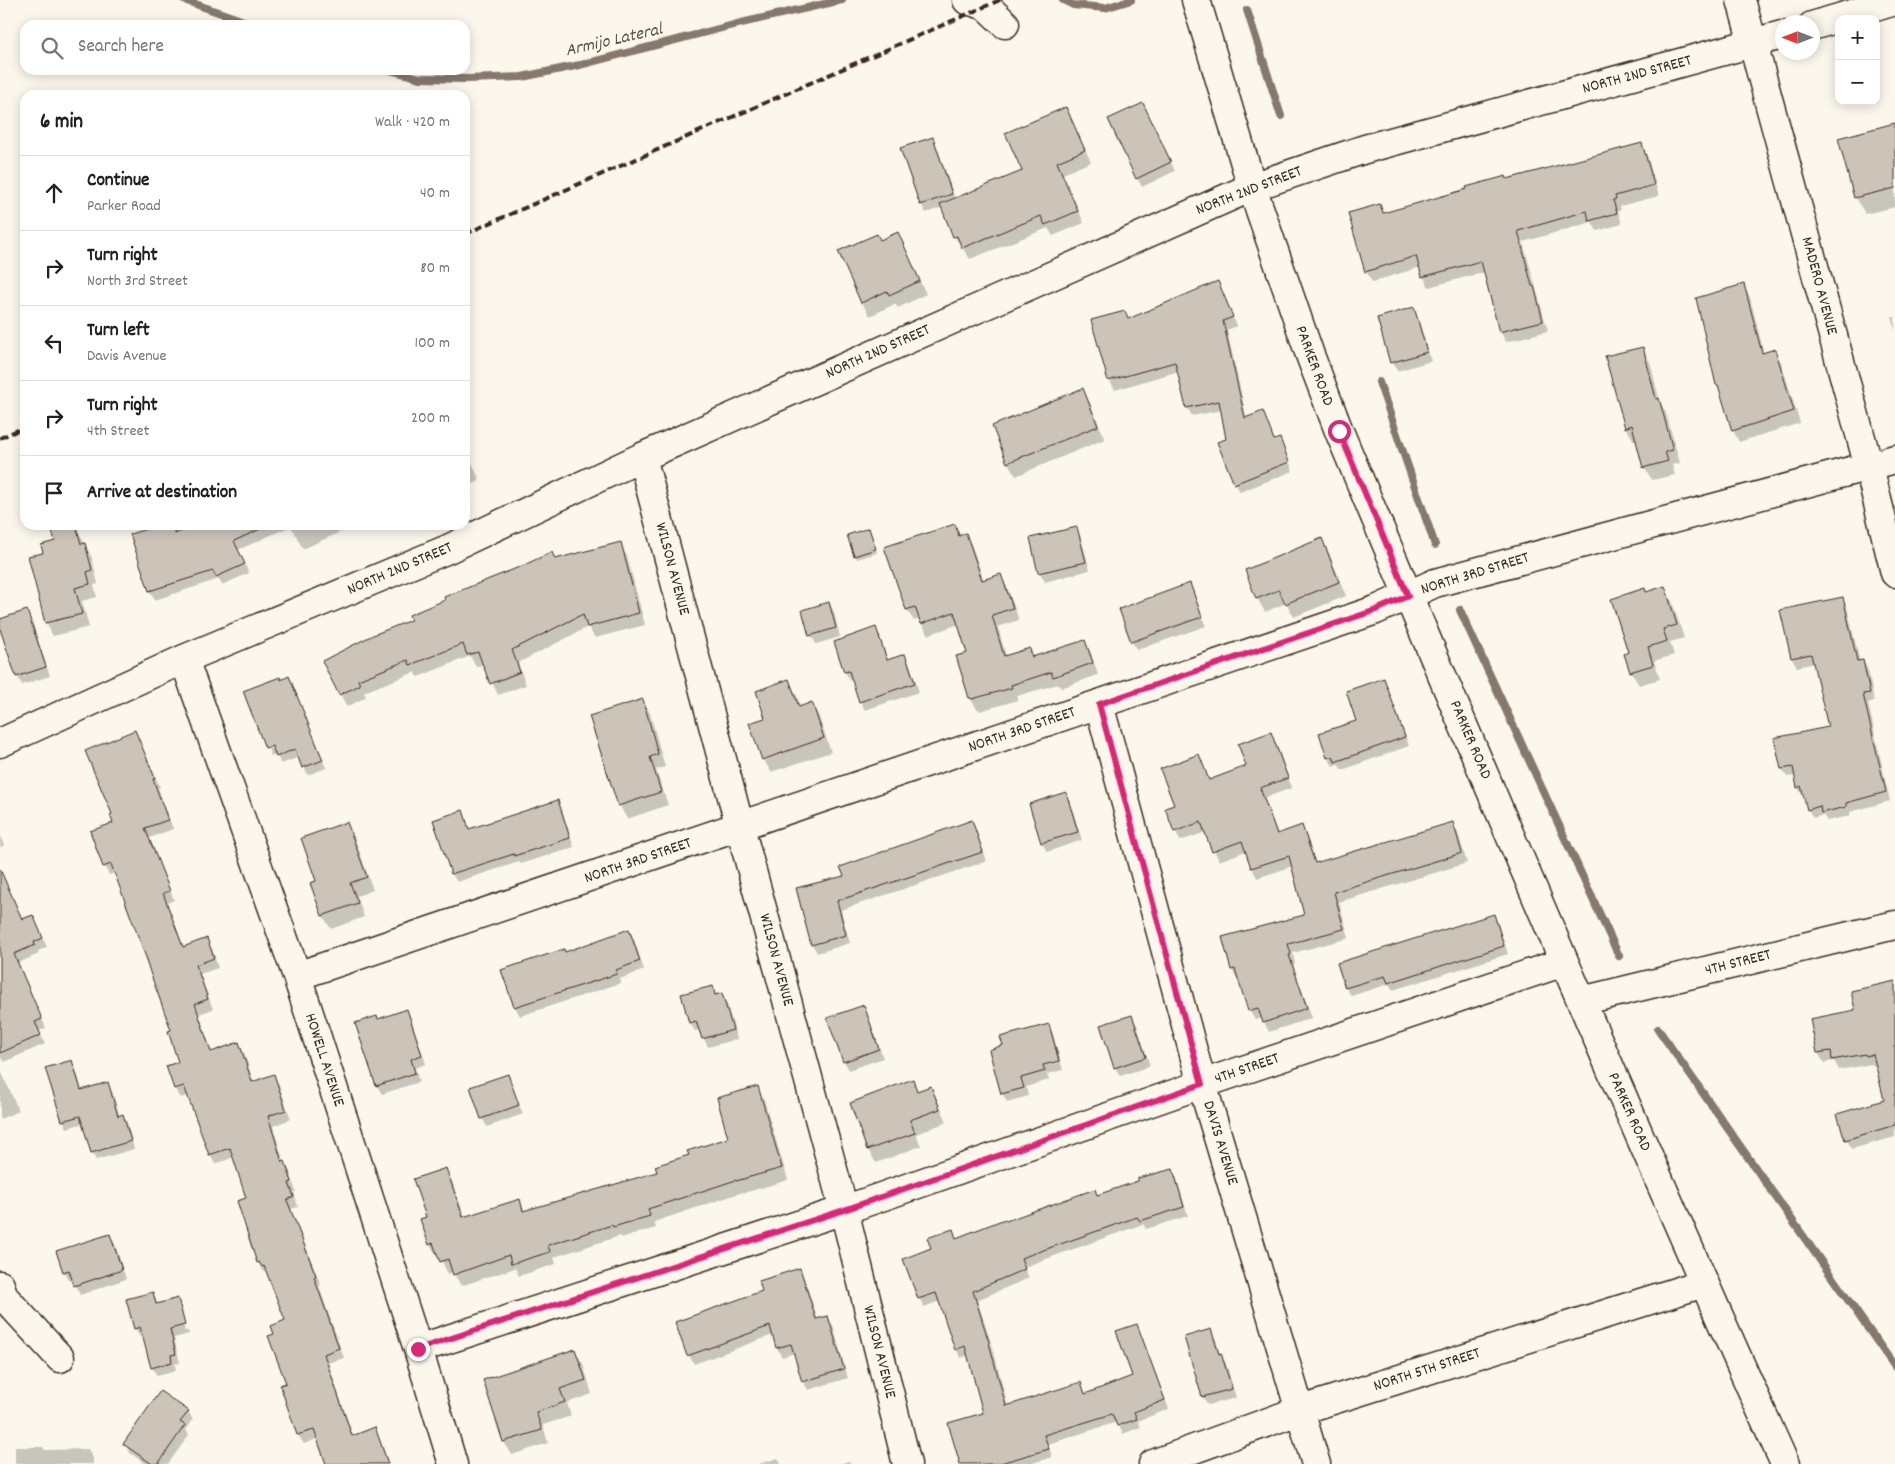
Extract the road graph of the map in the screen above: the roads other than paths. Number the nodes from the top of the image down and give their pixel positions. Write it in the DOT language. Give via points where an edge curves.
graph roads {
  1 [pos="967,0"];
  2 [pos="1196,0"];
  3 [pos="1741,0"];
  4 [pos="1895,1"];
  5 [pos="1005,24"];
  6 [pos="1820,24"];
  7 [pos="1775,37"];
  8 [pos="1753,44"];
  9 [pos="1252,187"];
  10 [pos="642,457"];
  11 [pos="1895,459"];
  12 [pos="1869,467"];
  13 [pos="1895,573"];
  14 [pos="1408,596"];
  15 [pos="184,659"];
  16 [pos="1099,704"];
  17 [pos="0,743"];
  18 [pos="740,827"];
  19 [pos="1895,925"];
  20 [pos="1564,962"];
  21 [pos="297,976"];
  22 [pos="1581,1000"];
  23 [pos="1202,1084"];
  24 [pos="844,1210"];
  25 [pos="1704,1283"];
  26 [pos="0,1285"];
  27 [pos="418,1349"];
  28 [pos="60,1358"];
  29 [pos="1301,1410"];
  30 [pos="454,1464"];
  31 [pos="907,1464"];
  32 [pos="1153,1464"];
  33 [pos="1316,1464"];
  34 [pos="1785,1464"];
  1 -- 5 [label="street" via="986,6"];
  2 -- 9 [label="street, PARKER ROAD"];
  3 -- 8 [label="street, MADERO AVENUE"];
  4 -- 6 [label="street"];
  7 -- 8 [label="street, NORTH 2ND STREET"];
  8 -- 9 [label="street, NORTH 2ND STREET" via="1365,149"];
  8 -- 12 [label="street, MADERO AVENUE"];
  9 -- 10 [label="street, NORTH 2ND STREET"];
  9 -- 14 [label="street, PARKER ROAD" via="1325,396"];
  10 -- 15 [label="street, NORTH 2ND STREET" via="448,550"];
  10 -- 18 [label="street, WILSON AVENUE"];
  11 -- 12 [label="street, NORTH 3RD STREET"];
  12 -- 13 [label="street, MADERO AVENUE"];
  12 -- 14 [label="street, NORTH 3RD STREET" via="1435,583"];
  14 -- 16 [label="street, NORTH 3RD STREET" via="1376,610"];
  14 -- 20 [label="street, PARKER ROAD"];
  15 -- 17 [label="street, NORTH 2ND STREET"];
  15 -- 21 [label="street, HOWELL AVENUE"];
  16 -- 18 [label="street, NORTH 3RD STREET"];
  16 -- 23 [label="street, DAVIS AVENUE"];
  18 -- 21 [label="street, NORTH 3RD STREET"];
  18 -- 24 [label="street, WILSON AVENUE"];
  19 -- 22 [label="street, 4TH STREET"];
  20 -- 22 [label="street, PARKER ROAD"];
  20 -- 23 [label="street, 4TH STREET"];
  21 -- 27 [label="street, HOWELL AVENUE"];
  22 -- 25 [label="street, PARKER ROAD"];
  23 -- 24 [label="street, 4TH STREET"];
  23 -- 29 [label="street, DAVIS AVENUE"];
  24 -- 27 [label="street, 4TH STREET"];
  24 -- 31 [label="street, WILSON AVENUE"];
  25 -- 29 [label="street, NORTH 5TH STREET"];
  25 -- 34 [label="street, PARKER ROAD"];
  26 -- 28 [label="street" via="4,1297"];
  27 -- 30 [label="street, HOWELL AVENUE"];
  29 -- 32 [label="street, NORTH 5TH STREET"];
  29 -- 33 [label="street, DAVIS AVENUE"];
}
